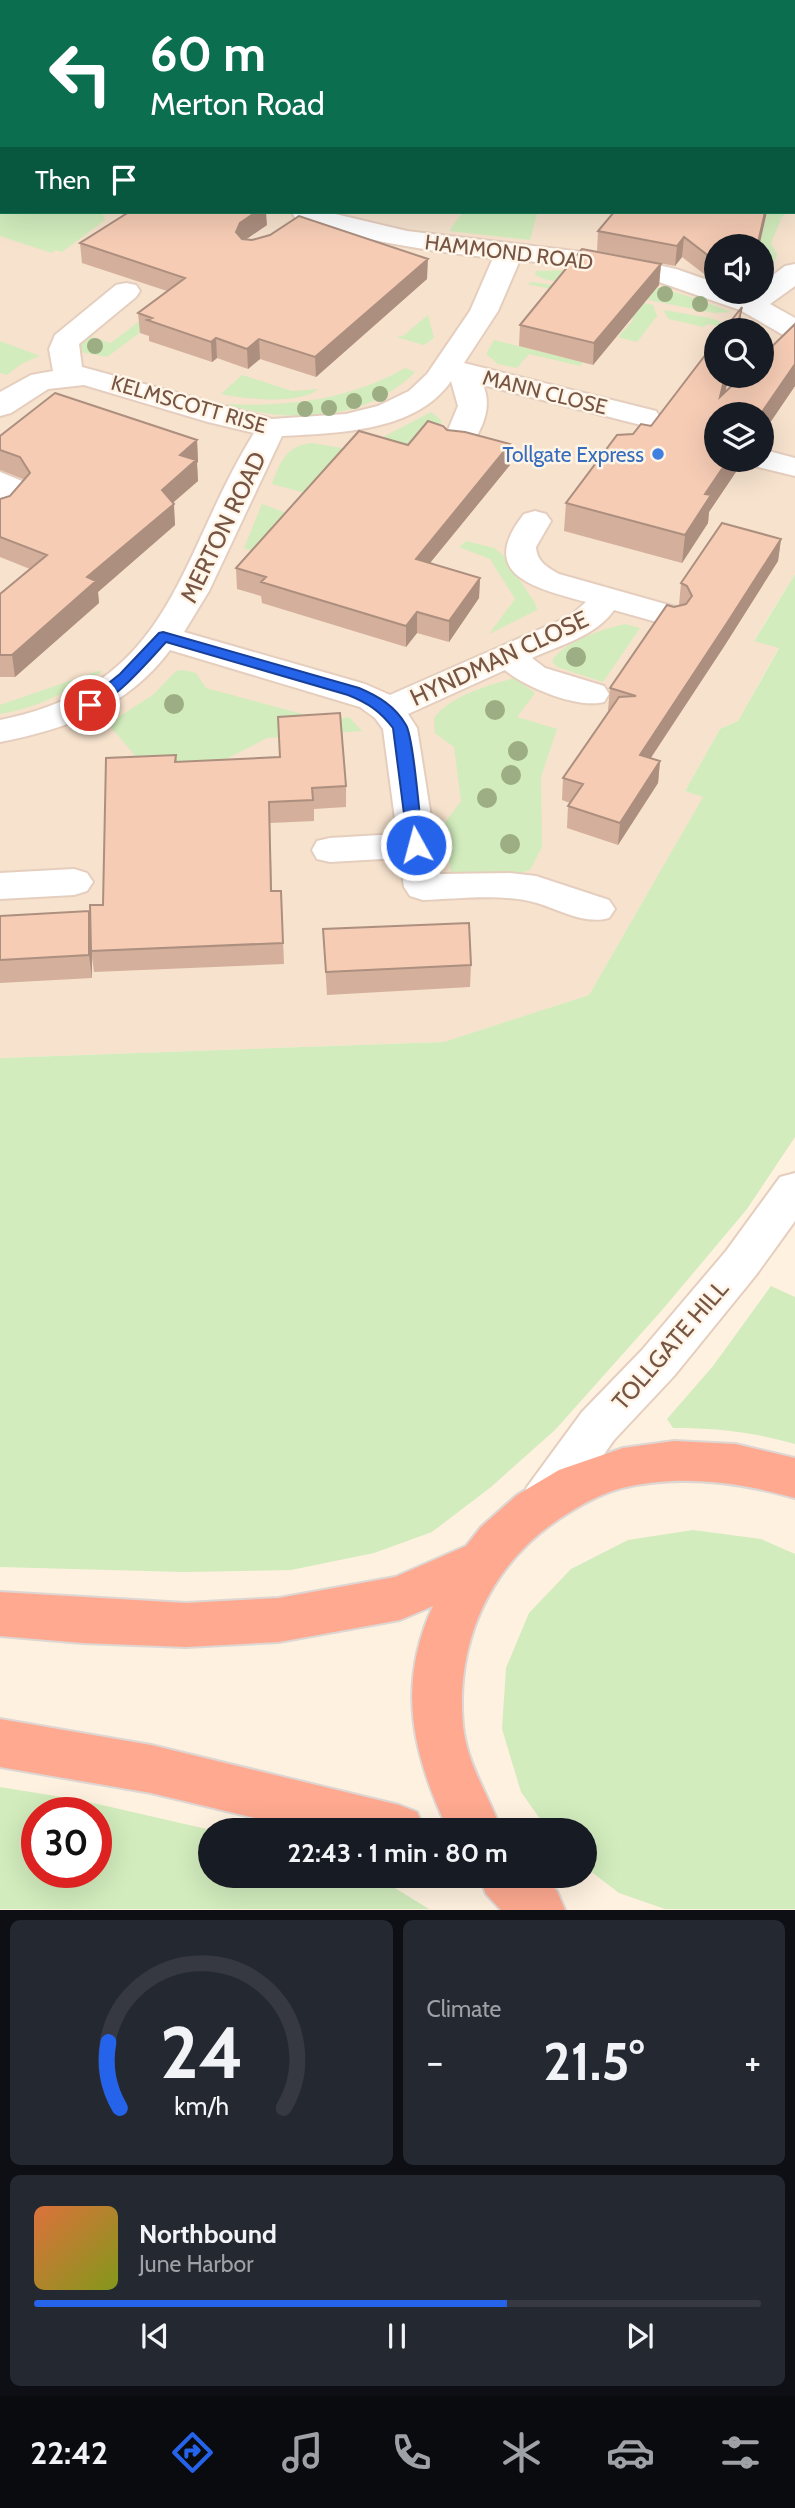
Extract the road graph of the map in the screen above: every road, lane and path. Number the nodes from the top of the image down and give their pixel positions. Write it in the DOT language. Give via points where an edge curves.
graph roads {
  1 [pos="299,218"];
  2 [pos="509,253"];
  3 [pos="795,272"];
  4 [pos="704,288"];
  5 [pos="774,289"];
  6 [pos="126,291"];
  7 [pos="750,304"];
  8 [pos="795,330"];
  9 [pos="452,368"];
  10 [pos="69,376"];
  11 [pos="665,391"];
  12 [pos="0,407"];
  13 [pos="272,428"];
  14 [pos="458,442"];
  15 [pos="774,461"];
  16 [pos="795,467"];
  17 [pos="0,481"];
  18 [pos="0,509"];
  19 [pos="535,521"];
  20 [pos="606,598"];
  21 [pos="671,616"];
  22 [pos="163,636"];
  23 [pos="509,656"];
  24 [pos="592,694"];
  25 [pos="387,710"];
  26 [pos="0,731"];
  27 [pos="416,845"];
  28 [pos="330,850"];
  29 [pos="74,882"];
  30 [pos="0,886"];
  31 [pos="596,909"];
  32 [pos="795,1189"];
  33 [pos="795,1478"];
  34 [pos="544,1501"];
  35 [pos="478,1563"];
  36 [pos="0,1614"];
  37 [pos="0,1743"];
  38 [pos="352,1818"];
  39 [pos="469,1818"];
  1 -- 2 [label="street, HAMMOND ROAD" via="409,240"];
  2 -- 4 [label="street, HAMMOND ROAD" via="627,267"];
  2 -- 9 [label="street, KELMSCOTT RISE"];
  3 -- 5 [label="street"];
  6 -- 10 [label="street" via="65,341"];
  7 -- 8 [label="street, HAMMOND ROAD"];
  9 -- 11 [label="street, MANN CLOSE" via="643,430"];
  9 -- 13 [label="street, KELMSCOTT RISE" via="420,397 389,412 333,425"];
  9 -- 14 [label="street" via="470,384 474,400 472,416"];
  10 -- 12 [label="street, KELMSCOTT RISE" via="30,386"];
  10 -- 13 [label="street, KELMSCOTT RISE" via="100,378"];
  13 -- 22 [label="street, MERTON ROAD" via="195,587"];
  15 -- 16 [label="street"];
  17 -- 18 [label="street" via="14,494"];
  19 -- 20 [label="street" via="519,547 527,568 547,581"];
  20 -- 21 [label="street"];
  20 -- 23 [label="street, HYNDMAN CLOSE" via="582,623"];
  22 -- 25 [label="street, HYNDMAN CLOSE" via="354,691"];
  22 -- 26 [label="street, MERTON ROAD" via="125,677 90,705 48,722"];
  23 -- 24 [label="street" via="533,676"];
  23 -- 25 [label="street, HYNDMAN CLOSE"];
  25 -- 27 [label="street, HYNDMAN CLOSE" via="400,727"];
  27 -- 28 [label="street"];
  27 -- 31 [label="street, HYNDMAN CLOSE" via="423,887 536,889"];
  29 -- 30 [label="street"];
  32 -- 34 [label="street, TOLLGATE HILL" via="741,1263 598,1426"];
  33 -- 34 [label="highway" via="761,1467 672,1461 586,1480"];
  34 -- 35 [label="highway" via="508,1530"];
  35 -- 36 [label="highway" via="400,1598 279,1620 186,1625"];
  35 -- 39 [label="highway" via="456,1602 436,1684 438,1727 448,1772"];
  37 -- 38 [label="highway" via="151,1769"];
}
